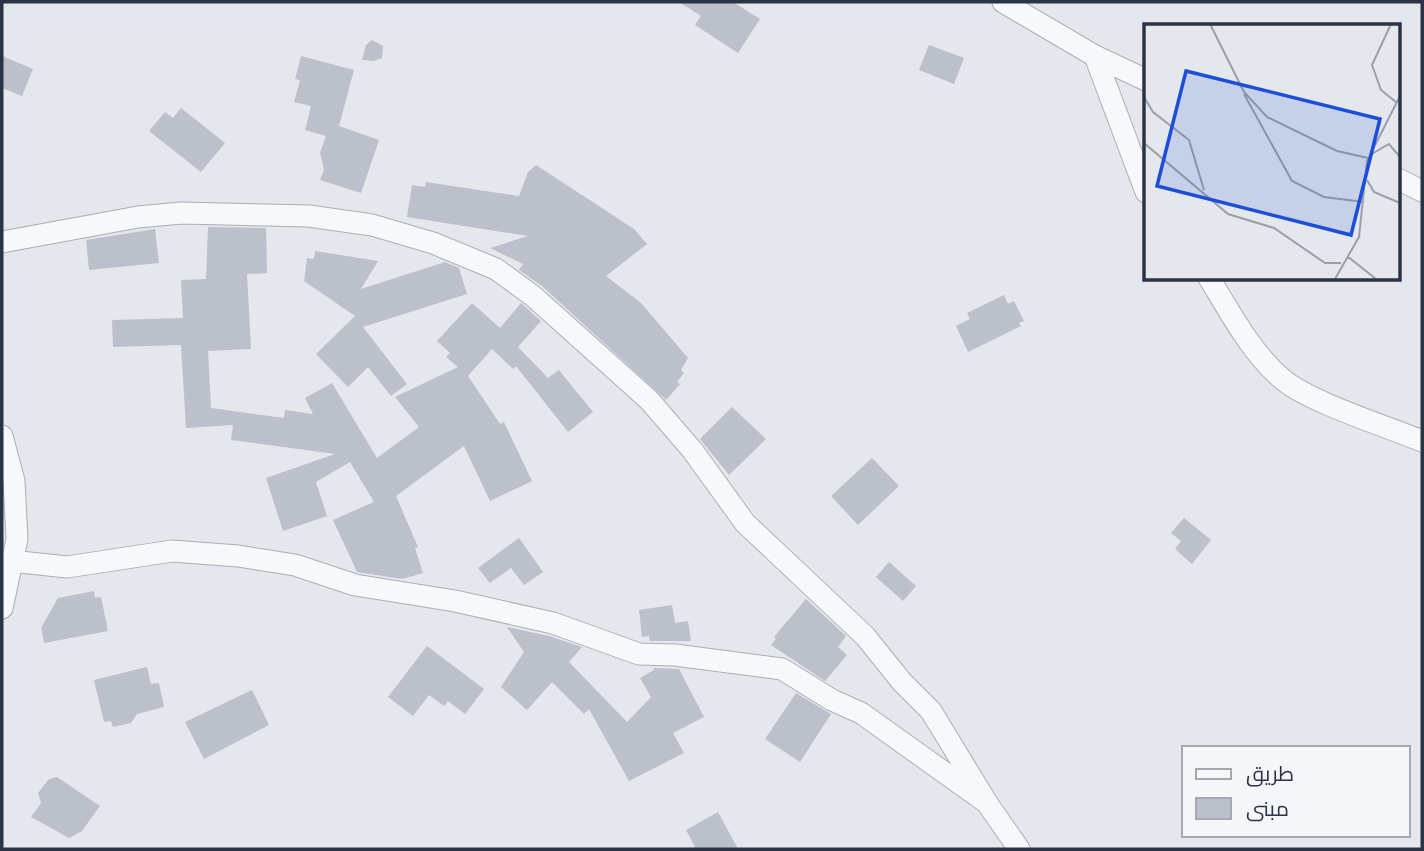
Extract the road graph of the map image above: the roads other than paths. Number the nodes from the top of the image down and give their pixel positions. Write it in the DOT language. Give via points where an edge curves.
graph roads {
  1 [pos="1003,2"];
  2 [pos="1095,56"];
  3 [pos="1144,79"];
  4 [pos="1400,180"];
  5 [pos="1144,187"];
  6 [pos="1422,191"];
  7 [pos="2,242"];
  8 [pos="1210,280"];
  9 [pos="2,436"];
  10 [pos="1422,441"];
  11 [pos="11,561"];
  12 [pos="4,587"];
  13 [pos="2,608"];
  14 [pos="987,803"];
  15 [pos="1019,849"];
  1 -- 2 [label="street"];
  2 -- 3 [label="street"];
  2 -- 5 [label="street"];
  4 -- 6 [label="street"];
  7 -- 14 [label="street" via="181,213 309,216 372,225 433,243 496,270 533,296 649,400 745,523 865,636 931,711"];
  8 -- 10 [label="street" via="1242,331 1281,379"];
  9 -- 11 [label="street" via="14,481 17,539"];
  11 -- 12 [label="street"];
  11 -- 14 [label="street" via="67,567 172,551 238,556 295,565 355,585 553,623 639,654 782,669 860,713"];
  12 -- 13 [label="street"];
  14 -- 15 [label="street"];
}
